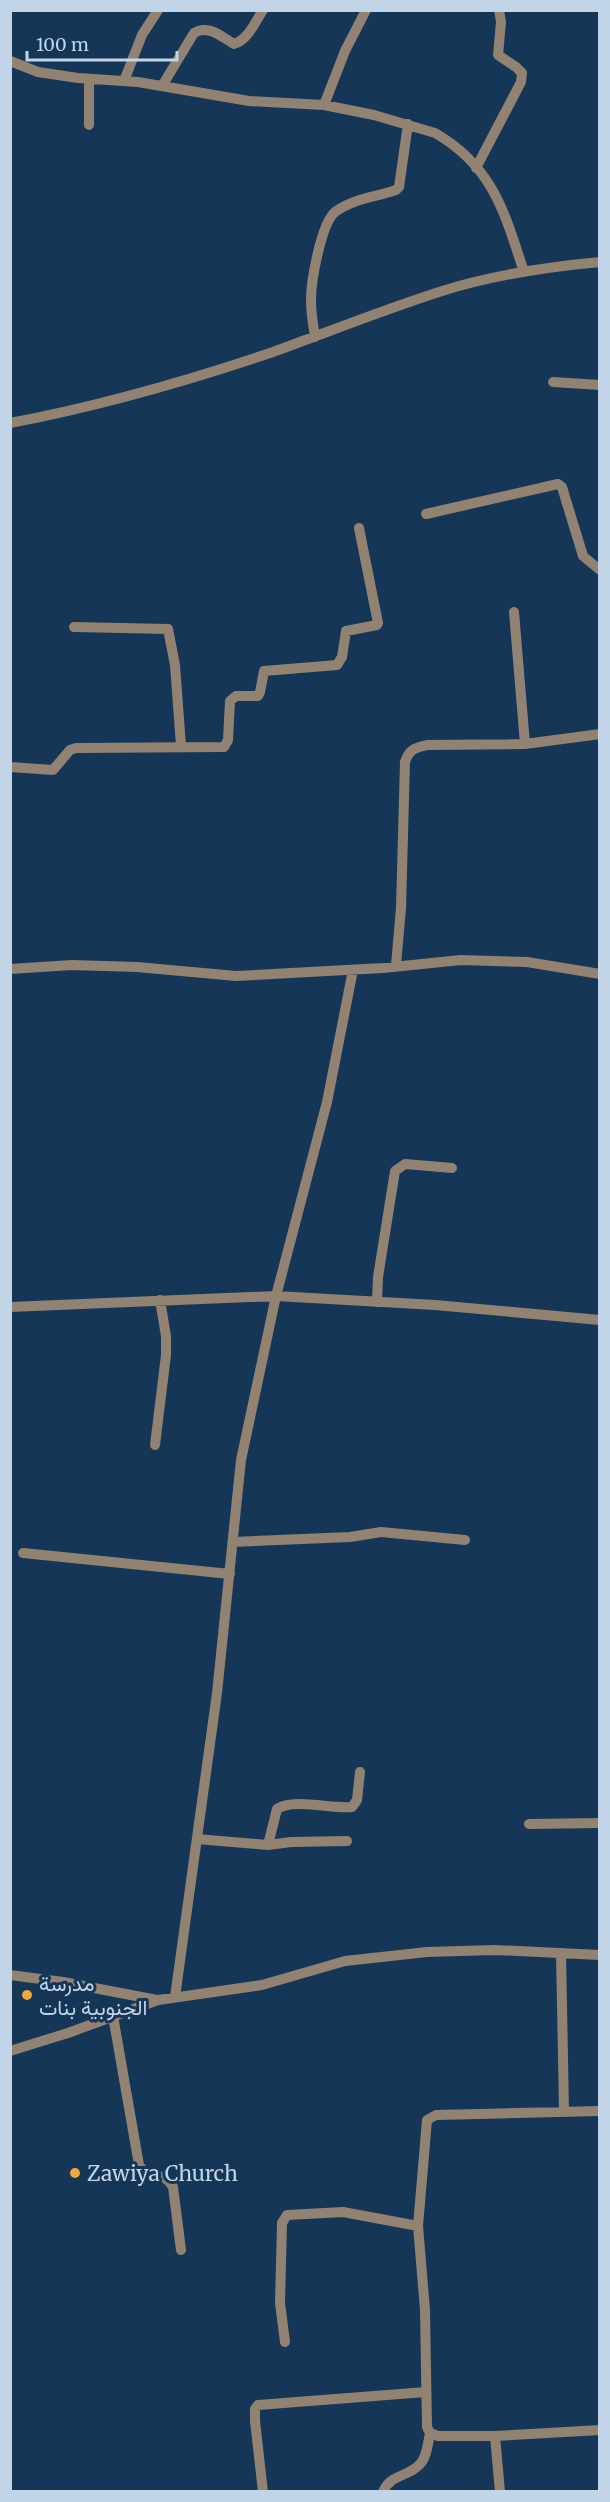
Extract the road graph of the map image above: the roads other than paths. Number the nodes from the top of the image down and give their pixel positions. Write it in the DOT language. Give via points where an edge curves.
graph roads {
  1 [pos="158,10"];
  2 [pos="262,10"];
  3 [pos="366,10"];
  4 [pos="499,10"];
  5 [pos="10,61"];
  6 [pos="90,78"];
  7 [pos="124,81"];
  8 [pos="162,86"];
  9 [pos="324,105"];
  10 [pos="408,124"];
  11 [pos="89,125"];
  12 [pos="476,168"];
  13 [pos="600,262"];
  14 [pos="524,272"];
  15 [pos="315,337"];
  16 [pos="553,381"];
  17 [pos="600,385"];
  18 [pos="10,423"];
  19 [pos="426,514"];
  20 [pos="359,528"];
  21 [pos="600,570"];
  22 [pos="514,612"];
  23 [pos="74,627"];
  24 [pos="600,734"];
  25 [pos="525,744"];
  26 [pos="181,746"];
  27 [pos="10,767"];
  28 [pos="396,965"];
  29 [pos="10,969"];
  30 [pos="353,970"];
  31 [pos="600,974"];
  32 [pos="452,1168"];
  33 [pos="276,1296"];
  34 [pos="160,1300"];
  35 [pos="377,1302"];
  36 [pos="10,1307"];
  37 [pos="600,1320"];
  38 [pos="155,1445"];
  39 [pos="465,1540"];
  40 [pos="233,1542"];
  41 [pos="23,1553"];
  42 [pos="230,1574"];
  43 [pos="360,1772"];
  44 [pos="600,1823"];
  45 [pos="529,1824"];
  46 [pos="197,1839"];
  47 [pos="347,1841"];
  48 [pos="268,1845"];
  49 [pos="561,1953"];
  50 [pos="600,1955"];
  51 [pos="10,1975"];
  52 [pos="175,1997"];
  53 [pos="158,2000"];
  54 [pos="113,2016"];
  55 [pos="10,2051"];
  56 [pos="564,2111"];
  57 [pos="600,2111"];
  58 [pos="418,2226"];
  59 [pos="181,2250"];
  60 [pos="285,2342"];
  61 [pos="426,2392"];
  62 [pos="600,2430"];
  63 [pos="430,2433"];
  64 [pos="495,2436"];
  65 [pos="262,2492"];
  66 [pos="383,2492"];
  67 [pos="500,2492"];
  1 -- 7 [label="street" via="142,35"];
  2 -- 8 [label="street" via="238,43 209,30 194,33"];
  3 -- 9 [label="street"];
  4 -- 12 [label="street" via="498,55 522,73 521,82"];
  5 -- 6 [label="street" via="38,72"];
  6 -- 7 [label="street"];
  6 -- 11 [label="street"];
  7 -- 8 [label="street"];
  8 -- 9 [label="street" via="249,101"];
  9 -- 10 [label="street"];
  10 -- 12 [label="street" via="444,138"];
  10 -- 15 [label="street" via="399,186 347,204 326,225 311,300"];
  12 -- 14 [label="street" via="502,205"];
  13 -- 14 [label="street"];
  14 -- 15 [label="street" via="441,291"];
  15 -- 18 [label="street" via="143,393"];
  16 -- 17 [label="street"];
  19 -- 21 [label="street" via="558,484 583,556"];
  20 -- 26 [label="street" via="379,619 377,625 346,631 337,665 264,670 258,696 236,696 230,701 228,740 224,747"];
  22 -- 25 [label="street"];
  23 -- 26 [label="street" via="168,629"];
  24 -- 25 [label="street"];
  25 -- 28 [label="street" via="427,745 407,754"];
  26 -- 27 [label="street" via="76,748 53,770"];
  28 -- 30 [label="street"];
  28 -- 31 [label="street" via="461,960 527,962"];
  29 -- 30 [label="street" via="94,966 236,976"];
  30 -- 33 [label="street" via="327,1102"];
  32 -- 35 [label="street" via="405,1164 395,1171"];
  33 -- 34 [label="street"];
  33 -- 35 [label="street"];
  33 -- 40 [label="street" via="241,1460"];
  34 -- 36 [label="street"];
  34 -- 38 [label="street" via="166,1355"];
  35 -- 37 [label="street"];
  39 -- 40 [label="street" via="381,1532 350,1538"];
  40 -- 42 [label="street"];
  41 -- 42 [label="street"];
  42 -- 46 [label="street"];
  43 -- 48 [label="street" via="355,1805 282,1805 274,1815"];
  44 -- 45 [label="street"];
  46 -- 48 [label="street"];
  46 -- 52 [label="street"];
  47 -- 48 [label="street"];
  49 -- 50 [label="street"];
  49 -- 52 [label="street" via="450,1951 380,1956 333,1963 262,1985"];
  49 -- 56 [label="street"];
  51 -- 53 [label="street"];
  52 -- 53 [label="street"];
  53 -- 54 [label="street"];
  54 -- 55 [label="street"];
  54 -- 59 [label="street" via="139,2165 148,2174 165,2176 173,2187"];
  56 -- 57 [label="street"];
  56 -- 58 [label="street" via="430,2116"];
  58 -- 60 [label="street" via="343,2212 287,2215 282,2223 280,2303"];
  58 -- 61 [label="street"];
  61 -- 63 [label="street"];
  61 -- 65 [label="street" via="258,2405 255,2421"];
  62 -- 64 [label="street"];
  63 -- 64 [label="street"];
  63 -- 66 [label="street" via="422,2463 414,2471 393,2478"];
  64 -- 67 [label="street"];
}
